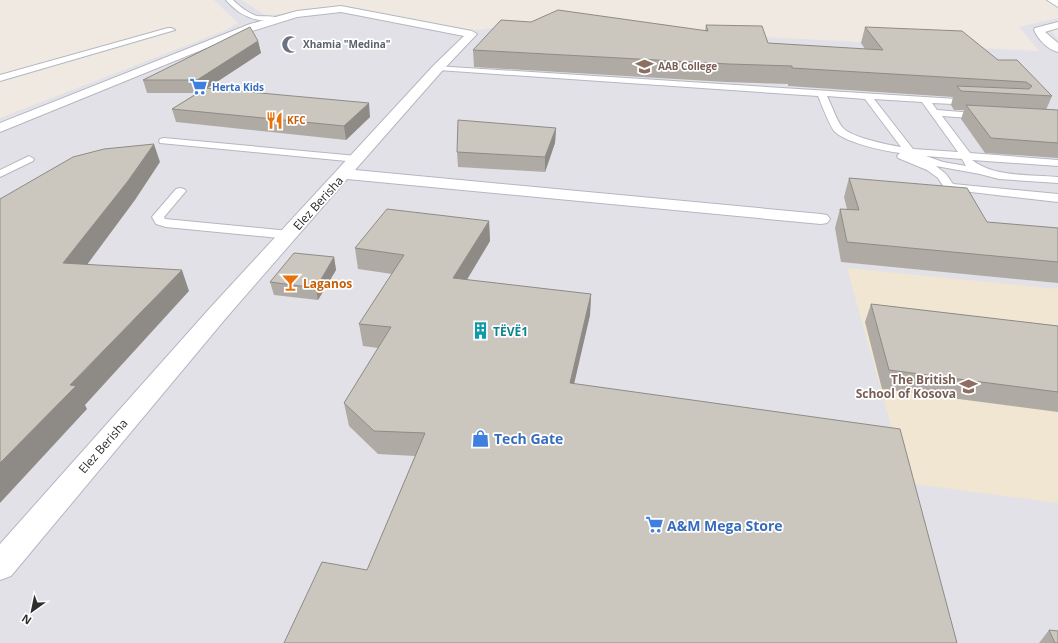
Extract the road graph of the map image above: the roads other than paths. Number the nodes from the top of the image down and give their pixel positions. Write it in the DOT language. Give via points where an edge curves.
graph roads {
  1 [pos="229,0"];
  2 [pos="1052,0"];
  3 [pos="1058,4"];
  4 [pos="276,19"];
  5 [pos="1058,25"];
  6 [pos="171,30"];
  7 [pos="1058,49"];
  8 [pos="438,68"];
  9 [pos="0,78"];
  10 [pos="821,93"];
  11 [pos="868,96"];
  12 [pos="925,100"];
  13 [pos="979,103"];
  14 [pos="934,113"];
  15 [pos="990,116"];
  16 [pos="0,128"];
  17 [pos="164,141"];
  18 [pos="881,147"];
  19 [pos="910,152"];
  20 [pos="967,157"];
  21 [pos="29,159"];
  22 [pos="1058,164"];
  23 [pos="351,166"];
  24 [pos="985,172"];
  25 [pos="0,174"];
  26 [pos="1058,180"];
  27 [pos="180,191"];
  28 [pos="1058,198"];
  29 [pos="821,219"];
  30 [pos="289,235"];
  31 [pos="0,566"];
  1 -- 4 [label="lane, Elez Berisha" via="248,15"];
  2 -- 3 [label="street"];
  4 -- 8 [label="street, Elez Berisha" via="341,9 472,34"];
  4 -- 16 [label="street" via="227,36"];
  5 -- 7 [label="street" via="1039,30 1042,36"];
  6 -- 9 [label="lane"];
  8 -- 10 [label="lane"];
  8 -- 23 [label="street, Elez Berisha"];
  10 -- 11 [label="lane"];
  10 -- 18 [label="lane" via="839,130"];
  11 -- 12 [label="lane"];
  11 -- 19 [label="lane"];
  12 -- 13 [label="lane"];
  12 -- 14 [label="lane"];
  14 -- 15 [label="lane"];
  14 -- 20 [label="lane"];
  17 -- 23 [label="lane"];
  18 -- 19 [label="lane"];
  18 -- 28 [label="lane" via="931,168 942,176 949,187"];
  19 -- 20 [label="lane"];
  19 -- 24 [label="lane" via="936,162"];
  20 -- 22 [label="lane"];
  20 -- 24 [label="lane" via="967,161"];
  21 -- 25 [label="lane"];
  23 -- 29 [label="street"];
  23 -- 30 [label="street, Elez Berisha"];
  24 -- 26 [label="lane"];
  27 -- 30 [label="lane" via="158,217 160,221"];
  30 -- 31 [label="street, Elez Berisha" via="218,313"];
}
